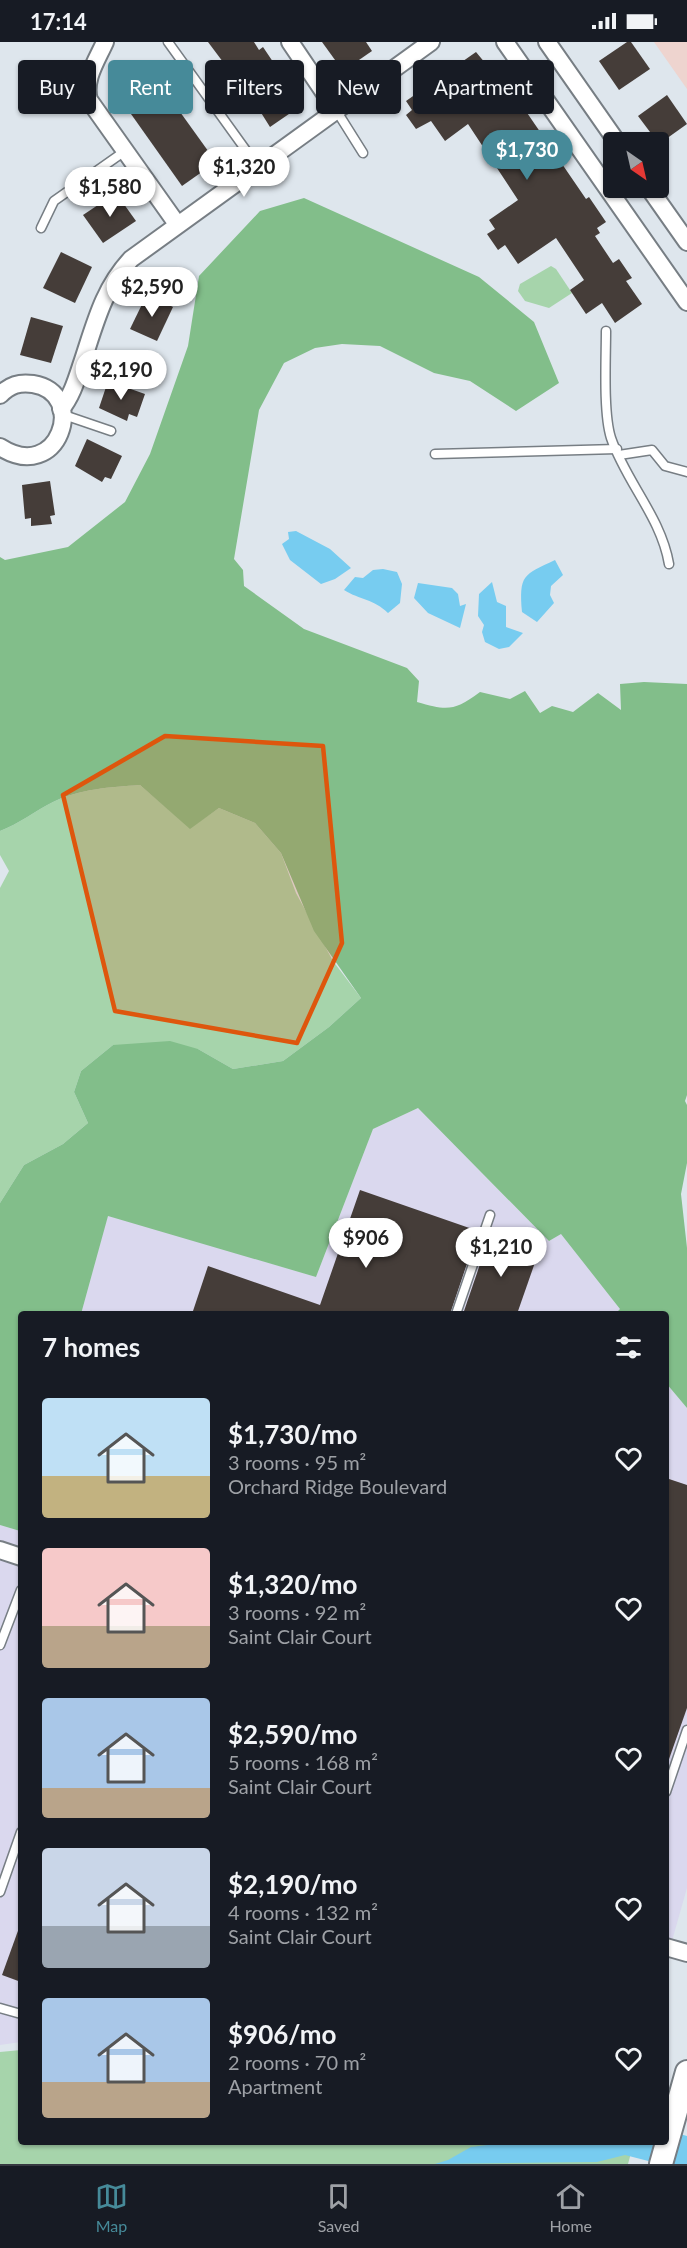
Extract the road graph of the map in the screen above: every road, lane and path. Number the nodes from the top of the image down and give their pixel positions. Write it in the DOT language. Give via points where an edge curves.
graph roads {
  1 [pos="105,42"];
  2 [pos="168,42"];
  3 [pos="290,42"];
  4 [pos="505,42"];
  5 [pos="547,42"];
  6 [pos="420,45"];
  7 [pos="401,60"];
  8 [pos="316,80"];
  9 [pos="331,114"];
  10 [pos="339,114"];
  11 [pos="610,132"];
  12 [pos="125,151"];
  13 [pos="363,153"];
  14 [pos="258,167"];
  15 [pos="656,198"];
  16 [pos="177,224"];
  17 [pos="41,228"];
  18 [pos="687,242"];
  19 [pos="687,302"];
  20 [pos="606,331"];
  21 [pos="0,395"];
  22 [pos="62,412"];
  23 [pos="111,431"];
  24 [pos="0,447"];
  25 [pos="618,452"];
  26 [pos="435,454"];
  27 [pos="687,472"];
  28 [pos="669,564"];
  29 [pos="490,1215"];
  30 [pos="457,1311"];
  31 [pos="0,1550"];
  32 [pos="18,1556"];
  33 [pos="18,1598"];
  34 [pos="1,1640"];
  35 [pos="687,1730"];
  36 [pos="669,1783"];
  37 [pos="18,1841"];
  38 [pos="0,1892"];
  39 [pos="669,1948"];
  40 [pos="687,1953"];
  41 [pos="0,2008"];
  42 [pos="18,2013"];
  43 [pos="687,2073"];
  44 [pos="669,2136"];
  45 [pos="666,2145"];
  46 [pos="661,2164"];
  1 -- 12 [label="street" via="86,90 93,107"];
  2 -- 14 [label="lane"];
  3 -- 8 [label="street"];
  4 -- 19 [label="street"];
  5 -- 11 [label="street"];
  6 -- 7 [label="street"];
  9 -- 14 [label="street"];
  10 -- 13 [label="lane"];
  12 -- 16 [label="street"];
  12 -- 17 [label="lane" via="54,201"];
  14 -- 16 [label="street"];
  15 -- 18 [label="street"];
  16 -- 22 [label="street" via="115,276"];
  20 -- 25 [label="lane" via="610,436"];
  21 -- 22 [label="street" via="22,382 42,386 56,396"];
  22 -- 23 [label="lane"];
  22 -- 24 [label="street" via="61,433 52,448 32,457 13,455"];
  25 -- 26 [label="lane"];
  25 -- 27 [label="lane" via="651,450 665,466"];
  25 -- 28 [label="lane" via="660,530"];
  29 -- 30 [label="lane"];
  31 -- 32 [label="street"];
  33 -- 34 [label="lane"];
  35 -- 36 [label="lane"];
  37 -- 38 [label="lane"];
  39 -- 40 [label="street"];
  41 -- 42 [label="lane"];
  43 -- 44 [label="main road"];
  45 -- 46 [label="main road"];
}
